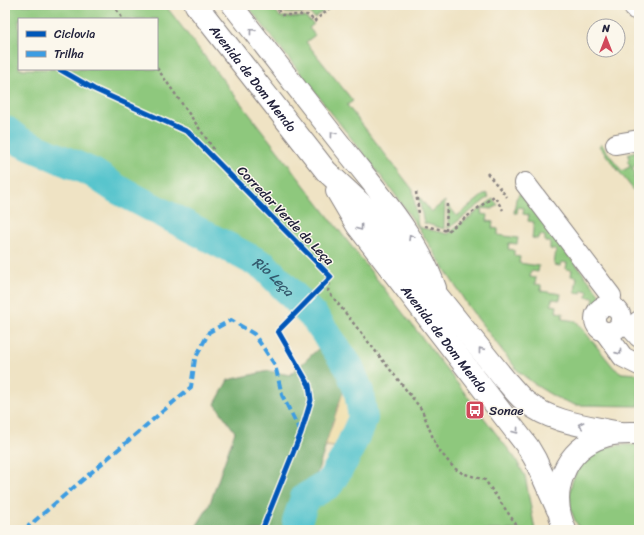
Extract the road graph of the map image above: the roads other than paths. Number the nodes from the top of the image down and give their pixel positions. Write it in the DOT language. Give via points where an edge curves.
graph roads {
  1 [pos="196,5"];
  2 [pos="232,5"];
  3 [pos="639,140"];
  4 [pos="616,144"];
  5 [pos="326,171"];
  6 [pos="525,183"];
  7 [pos="439,298"];
  8 [pos="627,328"];
  9 [pos="639,365"];
  10 [pos="629,433"];
  11 [pos="561,520"];
  1 -- 5 [label="main road, Avenida de Dom Mendo"];
  7 -- 2 [label="lane, one-way" via="430,272 410,236"];
  3 -- 4 [label="lane"];
  5 -- 7 [label="main road, Avenida de Dom Mendo" via="370,212"];
  5 -- 11 [label="main road, Avenida de Dom Mendo, one-way" via="357,225 528,448"];
  6 -- 8 [label="lane" via="611,296 610,306 620,313"];
  10 -- 7 [label="main road, Avenida de Dom Mendo, one-way" via="548,416 526,402 504,380"];
  8 -- 9 [label="lane, one-way" via="623,357"];
  10 -- 11 [label="main road" via="606,435 590,442 566,465 560,483"];
}
